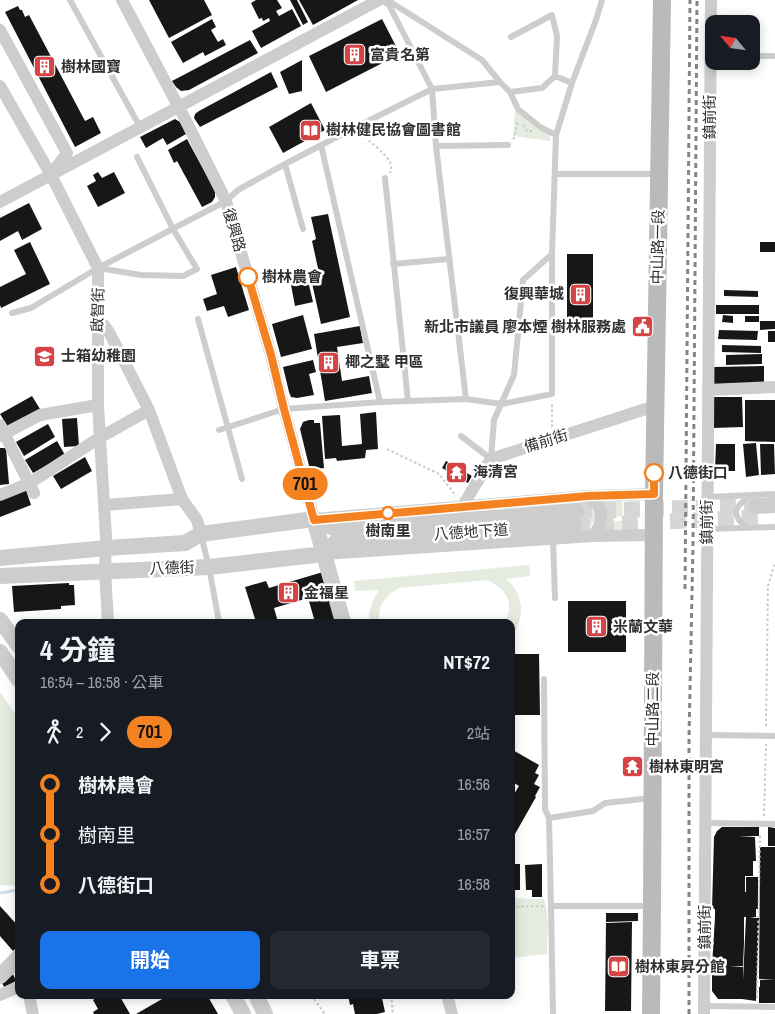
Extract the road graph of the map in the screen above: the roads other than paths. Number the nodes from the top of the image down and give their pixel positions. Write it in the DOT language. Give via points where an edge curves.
graph roads {
  1 [pos="70,0"];
  2 [pos="122,0"];
  3 [pos="381,0"];
  4 [pos="602,0"];
  5 [pos="662,0"];
  6 [pos="711,0"];
  7 [pos="711,15"];
  8 [pos="0,30"];
  9 [pos="511,37"];
  10 [pos="760,56"];
  11 [pos="775,56"];
  12 [pos="712,70"];
  13 [pos="555,76"];
  14 [pos="500,82"];
  15 [pos="572,83"];
  16 [pos="0,86"];
  17 [pos="432,89"];
  18 [pos="510,92"];
  19 [pos="178,106"];
  20 [pos="140,127"];
  21 [pos="556,136"];
  22 [pos="321,145"];
  23 [pos="508,145"];
  24 [pos="436,146"];
  25 [pos="137,157"];
  26 [pos="285,164"];
  27 [pos="555,174"];
  28 [pos="659,174"];
  29 [pos="51,175"];
  30 [pos="385,178"];
  31 [pos="226,201"];
  32 [pos="0,202"];
  33 [pos="173,229"];
  34 [pos="303,229"];
  35 [pos="552,254"];
  36 [pos="449,258"];
  37 [pos="393,264"];
  38 [pos="98,268"];
  39 [pos="12,313"];
  40 [pos="97,316"];
  41 [pos="198,319"];
  42 [pos="775,387"];
  43 [pos="708,390"];
  44 [pos="466,399"];
  45 [pos="408,401"];
  46 [pos="380,402"];
  47 [pos="502,404"];
  48 [pos="98,405"];
  49 [pos="655,406"];
  50 [pos="284,409"];
  51 [pos="149,410"];
  52 [pos="227,427"];
  53 [pos="219,430"];
  54 [pos="2,432"];
  55 [pos="461,436"];
  56 [pos="99,438"];
  57 [pos="491,459"];
  58 [pos="242,479"];
  59 [pos="32,488"];
  60 [pos="654,494"];
  61 [pos="775,494"];
  62 [pos="0,495"];
  63 [pos="588,496"];
  64 [pos="708,497"];
  65 [pos="182,499"];
  66 [pos="105,504"];
  67 [pos="775,505"];
  68 [pos="462,507"];
  69 [pos="753,511"];
  70 [pos="775,516"];
  71 [pos="575,519"];
  72 [pos="314,520"];
  73 [pos="775,527"];
  74 [pos="707,529"];
  75 [pos="201,534"];
  76 [pos="337,535"];
  77 [pos="654,535"];
  78 [pos="593,536"];
  79 [pos="553,539"];
  80 [pos="106,548"];
  81 [pos="324,554"];
  82 [pos="0,558"];
  83 [pos="209,567"];
  84 [pos="105,571"];
  85 [pos="0,576"];
  86 [pos="555,598"];
  87 [pos="108,619"];
  88 [pos="218,619"];
  89 [pos="342,619"];
  90 [pos="0,620"];
  91 [pos="15,641"];
  92 [pos="0,652"];
  93 [pos="15,674"];
  94 [pos="544,679"];
  95 [pos="706,735"];
  96 [pos="775,736"];
  97 [pos="653,798"];
  98 [pos="549,818"];
  99 [pos="705,824"];
  100 [pos="775,824"];
  101 [pos="551,906"];
  102 [pos="652,906"];
  103 [pos="15,961"];
  104 [pos="0,976"];
  105 [pos="15,988"];
  106 [pos="0,994"];
  107 [pos="31,999"];
  108 [pos="235,999"];
  109 [pos="258,999"];
  110 [pos="448,999"];
  111 [pos="775,1007"];
  112 [pos="704,1010"];
  113 [pos="33,1014"];
  114 [pos="243,1014"];
  115 [pos="265,1014"];
  116 [pos="452,1014"];
  117 [pos="553,1014"];
  118 [pos="651,1014"];
  1 -- 20 [label="lane"];
  2 -- 19 [label="street, 復興路"];
  3 -- 14 [label="lane" via="392,3 482,60"];
  3 -- 17 [label="lane" via="388,5"];
  3 -- 19 [label="street"];
  4 -- 15 [label="lane"];
  5 -- 28 [label="main road, 中山路一段"];
  6 -- 7 [label="street, 鎮前街"];
  8 -- 29 [label="street" via="67,152"];
  9 -- 13 [label="lane" via="552,15 557,36"];
  10 -- 11 [label="lane"];
  12 -- 43 [label="street, 鎮前街"];
  13 -- 15 [label="lane"];
  13 -- 18 [label="lane" via="542,88"];
  14 -- 17 [label="lane"];
  14 -- 18 [label="lane"];
  15 -- 21 [label="lane"];
  16 -- 29 [label="street, 啟智街"];
  17 -- 22 [label="lane"];
  17 -- 24 [label="lane"];
  18 -- 21 [label="lane" via="520,111"];
  19 -- 20 [label="street"];
  19 -- 31 [label="street, 復興路"];
  20 -- 29 [label="street"];
  21 -- 27 [label="lane"];
  22 -- 26 [label="lane"];
  22 -- 46 [label="lane"];
  23 -- 24 [label="lane"];
  24 -- 36 [label="lane"];
  25 -- 33 [label="lane"];
  26 -- 31 [label="lane" via="238,190"];
  26 -- 34 [label="lane"];
  27 -- 28 [label="lane"];
  27 -- 35 [label="lane"];
  28 -- 49 [label="main road, 中山路一段"];
  29 -- 32 [label="street"];
  29 -- 38 [label="street, 啟智街"];
  30 -- 37 [label="lane"];
  31 -- 33 [label="lane"];
  31 -- 50 [label="street, 復興路"];
  33 -- 38 [label="lane"];
  33 -- 38 [label="lane" via="197,269 183,276 140,275"];
  35 -- 47 [label="lane" via="523,280 514,375"];
  35 -- 47 [label="lane" via="552,394"];
  36 -- 37 [label="lane"];
  36 -- 44 [label="lane"];
  37 -- 45 [label="lane"];
  38 -- 39 [label="lane" via="31,308"];
  38 -- 40 [label="street, 啟智街"];
  40 -- 48 [label="street, 啟智街"];
  40 -- 51 [label="street" via="109,332"];
  41 -- 52 [label="lane"];
  42 -- 43 [label="street"];
  43 -- 64 [label="street, 鎮前街"];
  44 -- 45 [label="lane"];
  44 -- 47 [label="lane"];
  45 -- 46 [label="lane"];
  46 -- 50 [label="lane"];
  47 -- 57 [label="lane" via="494,420"];
  48 -- 54 [label="street" via="40,415"];
  48 -- 56 [label="street, 啟智街"];
  49 -- 57 [label="street, 備前街"];
  49 -- 60 [label="main road, 中山路一段"];
  50 -- 52 [label="lane"];
  50 -- 72 [label="street, 復興路"];
  51 -- 56 [label="street"];
  51 -- 65 [label="street"];
  52 -- 53 [label="lane"];
  52 -- 58 [label="lane"];
  54 -- 59 [label="street"];
  55 -- 57 [label="lane"];
  56 -- 59 [label="street"];
  56 -- 66 [label="street, 啟智街"];
  57 -- 68 [label="street"];
  59 -- 62 [label="street"];
  60 -- 63 [label="street"];
  60 -- 77 [label="main road, 中山路二段"];
  61 -- 69 [label="lane"];
  63 -- 68 [label="street"];
  63 -- 78 [label="street" via="601,511 600,525"];
  64 -- 69 [label="lane"];
  64 -- 74 [label="street, 鎮前街"];
  65 -- 66 [label="street"];
  65 -- 75 [label="street" via="197,520"];
  66 -- 80 [label="street, 啟智街"];
  67 -- 69 [label="street"];
  68 -- 72 [label="street"];
  69 -- 70 [label="street"];
  69 -- 73 [label="lane"];
  69 -- 74 [label="lane"];
  71 -- 76 [label="street, 八德地下道"];
  72 -- 75 [label="street, 八德街"];
  72 -- 76 [label="street, 八德街"];
  72 -- 81 [label="street, 復興路"];
  74 -- 95 [label="street, 鎮前街"];
  75 -- 80 [label="street, 八德街" via="185,543"];
  75 -- 83 [label="lane"];
  76 -- 81 [label="street"];
  77 -- 78 [label="street"];
  77 -- 97 [label="main road, 中山路二段"];
  78 -- 79 [label="street"];
  79 -- 81 [label="street"];
  79 -- 86 [label="lane"];
  80 -- 82 [label="street, 八德街"];
  80 -- 84 [label="street, 啟智街"];
  81 -- 83 [label="street, 八德街"];
  81 -- 89 [label="street, 復興路"];
  83 -- 84 [label="street, 八德街"];
  83 -- 88 [label="lane"];
  84 -- 85 [label="street, 八德街"];
  84 -- 87 [label="street, 啟智街"];
  90 -- 91 [label="street"];
  92 -- 93 [label="street"];
  94 -- 98 [label="lane" via="545,808"];
  95 -- 96 [label="lane"];
  95 -- 99 [label="street, 鎮前街"];
  97 -- 98 [label="lane" via="605,803 593,811"];
  97 -- 102 [label="main road, 中山路二段"];
  98 -- 101 [label="lane"];
  99 -- 100 [label="lane"];
  99 -- 112 [label="street, 鎮前街"];
  101 -- 102 [label="lane"];
  101 -- 117 [label="lane"];
  102 -- 118 [label="main road, 中山路二段"];
  103 -- 104 [label="street"];
  105 -- 106 [label="street"];
  107 -- 113 [label="street"];
  108 -- 114 [label="street"];
  109 -- 115 [label="street"];
  110 -- 116 [label="street"];
  111 -- 112 [label="lane"];
}
